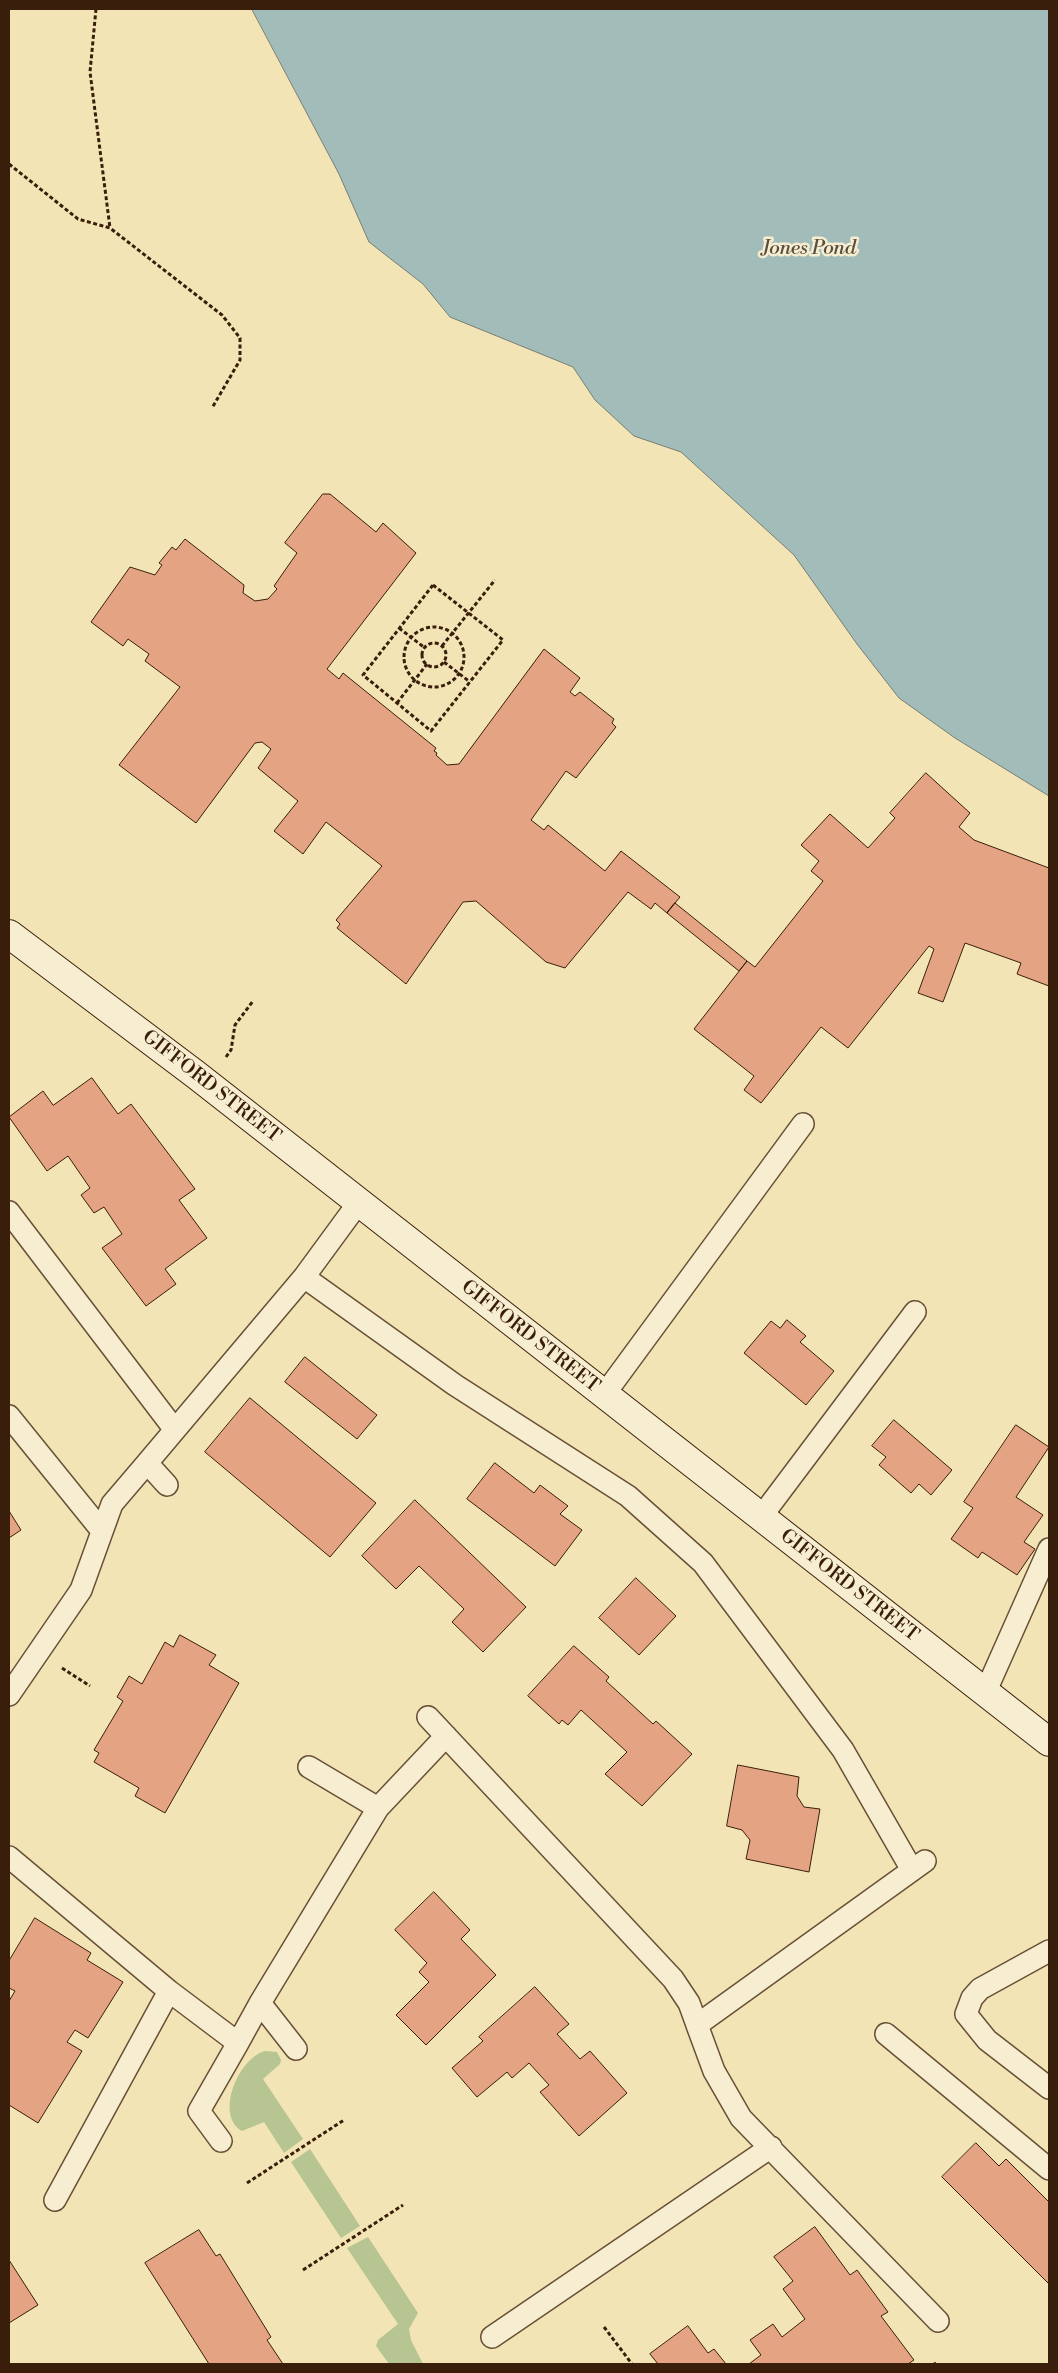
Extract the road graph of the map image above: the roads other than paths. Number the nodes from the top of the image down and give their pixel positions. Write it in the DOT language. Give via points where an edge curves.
graph roads {
  1 [pos="9,934"];
  2 [pos="803,1124"];
  3 [pos="358,1202"];
  4 [pos="9,1212"];
  5 [pos="304,1277"];
  6 [pos="915,1312"];
  7 [pos="604,1395"];
  8 [pos="9,1416"];
  9 [pos="175,1430"];
  10 [pos="147,1463"];
  11 [pos="167,1485"];
  12 [pos="761,1517"];
  13 [pos="102,1531"];
  14 [pos="1049,1549"];
  15 [pos="985,1693"];
  16 [pos="9,1695"];
  17 [pos="428,1717"];
  18 [pos="1046,1734"];
  19 [pos="446,1736"];
  20 [pos="309,1767"];
  21 [pos="378,1808"];
  22 [pos="9,1857"];
  23 [pos="1049,1951"];
  24 [pos="169,1991"];
  25 [pos="260,2003"];
  26 [pos="698,2025"];
  27 [pos="886,2034"];
  28 [pos="238,2043"];
  29 [pos="296,2049"];
  30 [pos="1049,2088"];
  31 [pos="221,2141"];
  32 [pos="771,2147"];
  33 [pos="1049,2169"];
  34 [pos="55,2200"];
  35 [pos="938,2321"];
  36 [pos="492,2337"];
  1 -- 3 [label="main road, GIFFORD STREET"];
  2 -- 7 [label="lane"];
  3 -- 5 [label="lane"];
  3 -- 7 [label="main road, GIFFORD STREET"];
  4 -- 9 [label="lane"];
  5 -- 9 [label="lane"];
  5 -- 26 [label="lane" via="455,1385 628,1496 703,1563 844,1750 919,1865"];
  6 -- 12 [label="lane"];
  7 -- 12 [label="main road, GIFFORD STREET"];
  8 -- 13 [label="lane"];
  9 -- 10 [label="lane"];
  10 -- 11 [label="lane"];
  10 -- 13 [label="lane" via="112,1504"];
  12 -- 15 [label="main road, GIFFORD STREET"];
  13 -- 16 [label="lane" via="80,1590"];
  14 -- 15 [label="lane"];
  15 -- 18 [label="main road, GIFFORD STREET"];
  17 -- 19 [label="lane"];
  19 -- 21 [label="lane"];
  19 -- 26 [label="lane" via="673,1979 689,2003"];
  20 -- 21 [label="lane"];
  21 -- 25 [label="lane"];
  22 -- 24 [label="lane"];
  23 -- 30 [label="lane" via="980,1989 972,1998 966,2014 987,2040"];
  24 -- 28 [label="lane"];
  24 -- 34 [label="lane"];
  25 -- 28 [label="lane"];
  25 -- 29 [label="lane"];
  26 -- 32 [label="lane" via="714,2071 741,2118"];
  27 -- 33 [label="lane"];
  28 -- 31 [label="lane" via="199,2111"];
  32 -- 35 [label="lane"];
  32 -- 36 [label="lane"];
}
